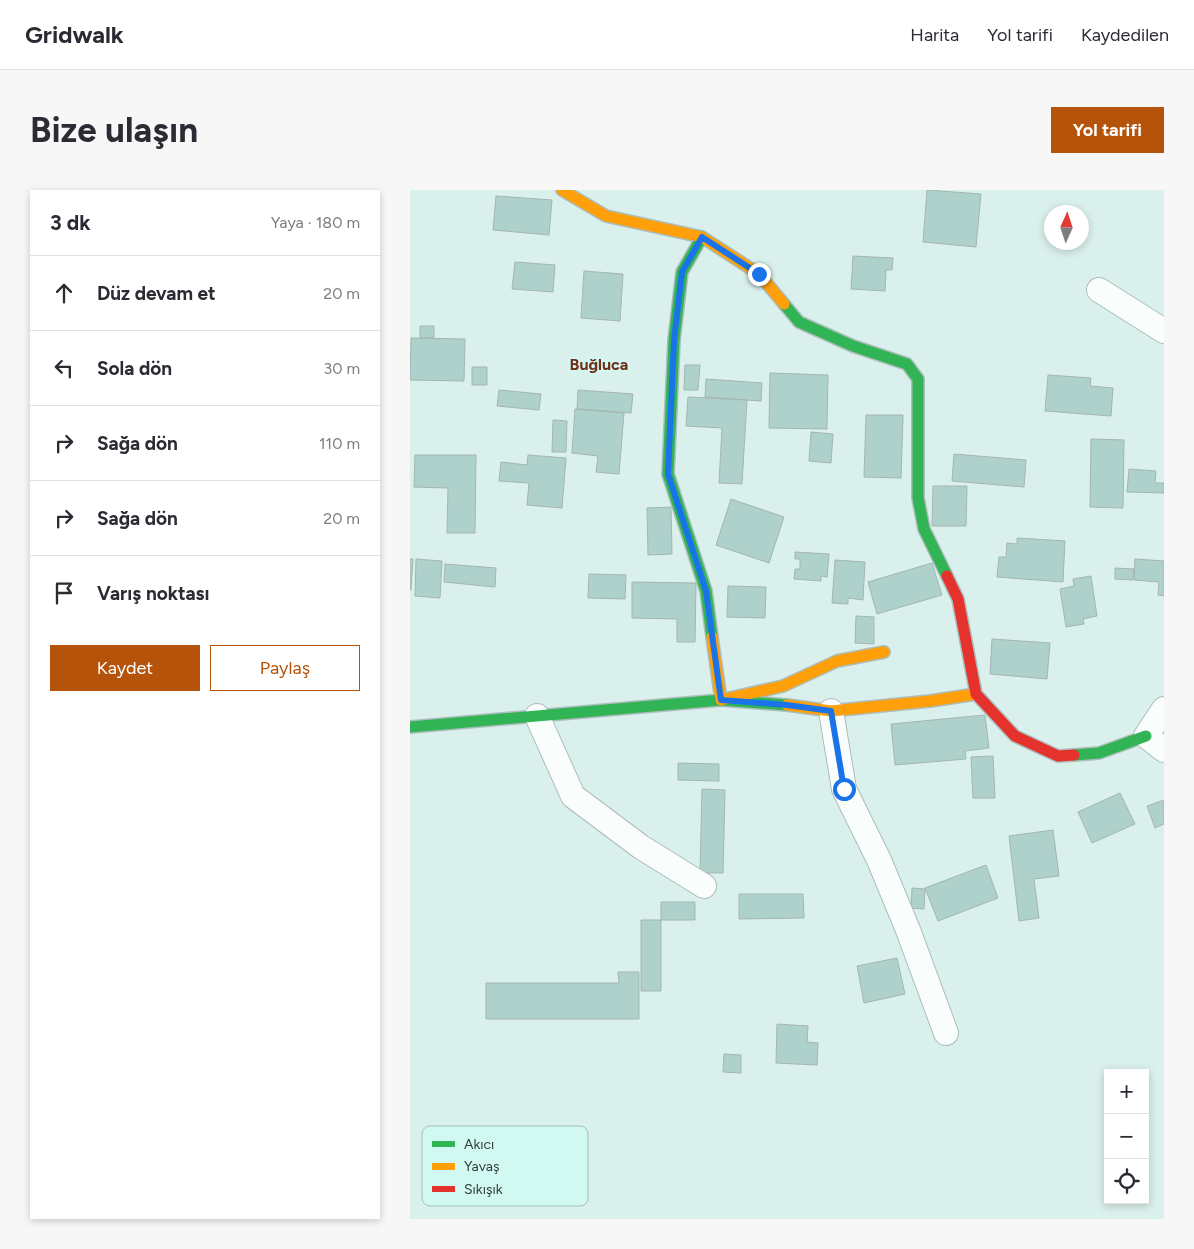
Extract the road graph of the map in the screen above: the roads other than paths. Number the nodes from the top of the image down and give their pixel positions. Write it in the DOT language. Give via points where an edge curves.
graph roads {
  1 [pos="562,190"];
  2 [pos="702,237"];
  3 [pos="1099,290"];
  4 [pos="1164,331"];
  5 [pos="884,652"];
  6 [pos="976,694"];
  7 [pos="721,700"];
  8 [pos="1164,709"];
  9 [pos="831,711"];
  10 [pos="537,716"];
  11 [pos="410,727"];
  12 [pos="1155,743"];
  13 [pos="704,886"];
  14 [pos="946,1033"];
  1 -- 2 [label="street" via="606,216"];
  2 -- 6 [label="street" via="759,274 799,322 853,346 907,364 918,379 918,498 924,529 958,599"];
  2 -- 7 [label="street" via="682,272 674,340 668,474 706,591"];
  3 -- 4 [label="street"];
  5 -- 7 [label="street" via="837,661 783,686"];
  6 -- 9 [label="street"];
  6 -- 12 [label="street" via="1016,736 1058,756"];
  7 -- 9 [label="street"];
  7 -- 10 [label="street"];
  8 -- 12 [label="street"];
  9 -- 14 [label="street" via="844,789 879,860"];
  10 -- 11 [label="street"];
  10 -- 13 [label="street" via="573,796 641,847"];
}
